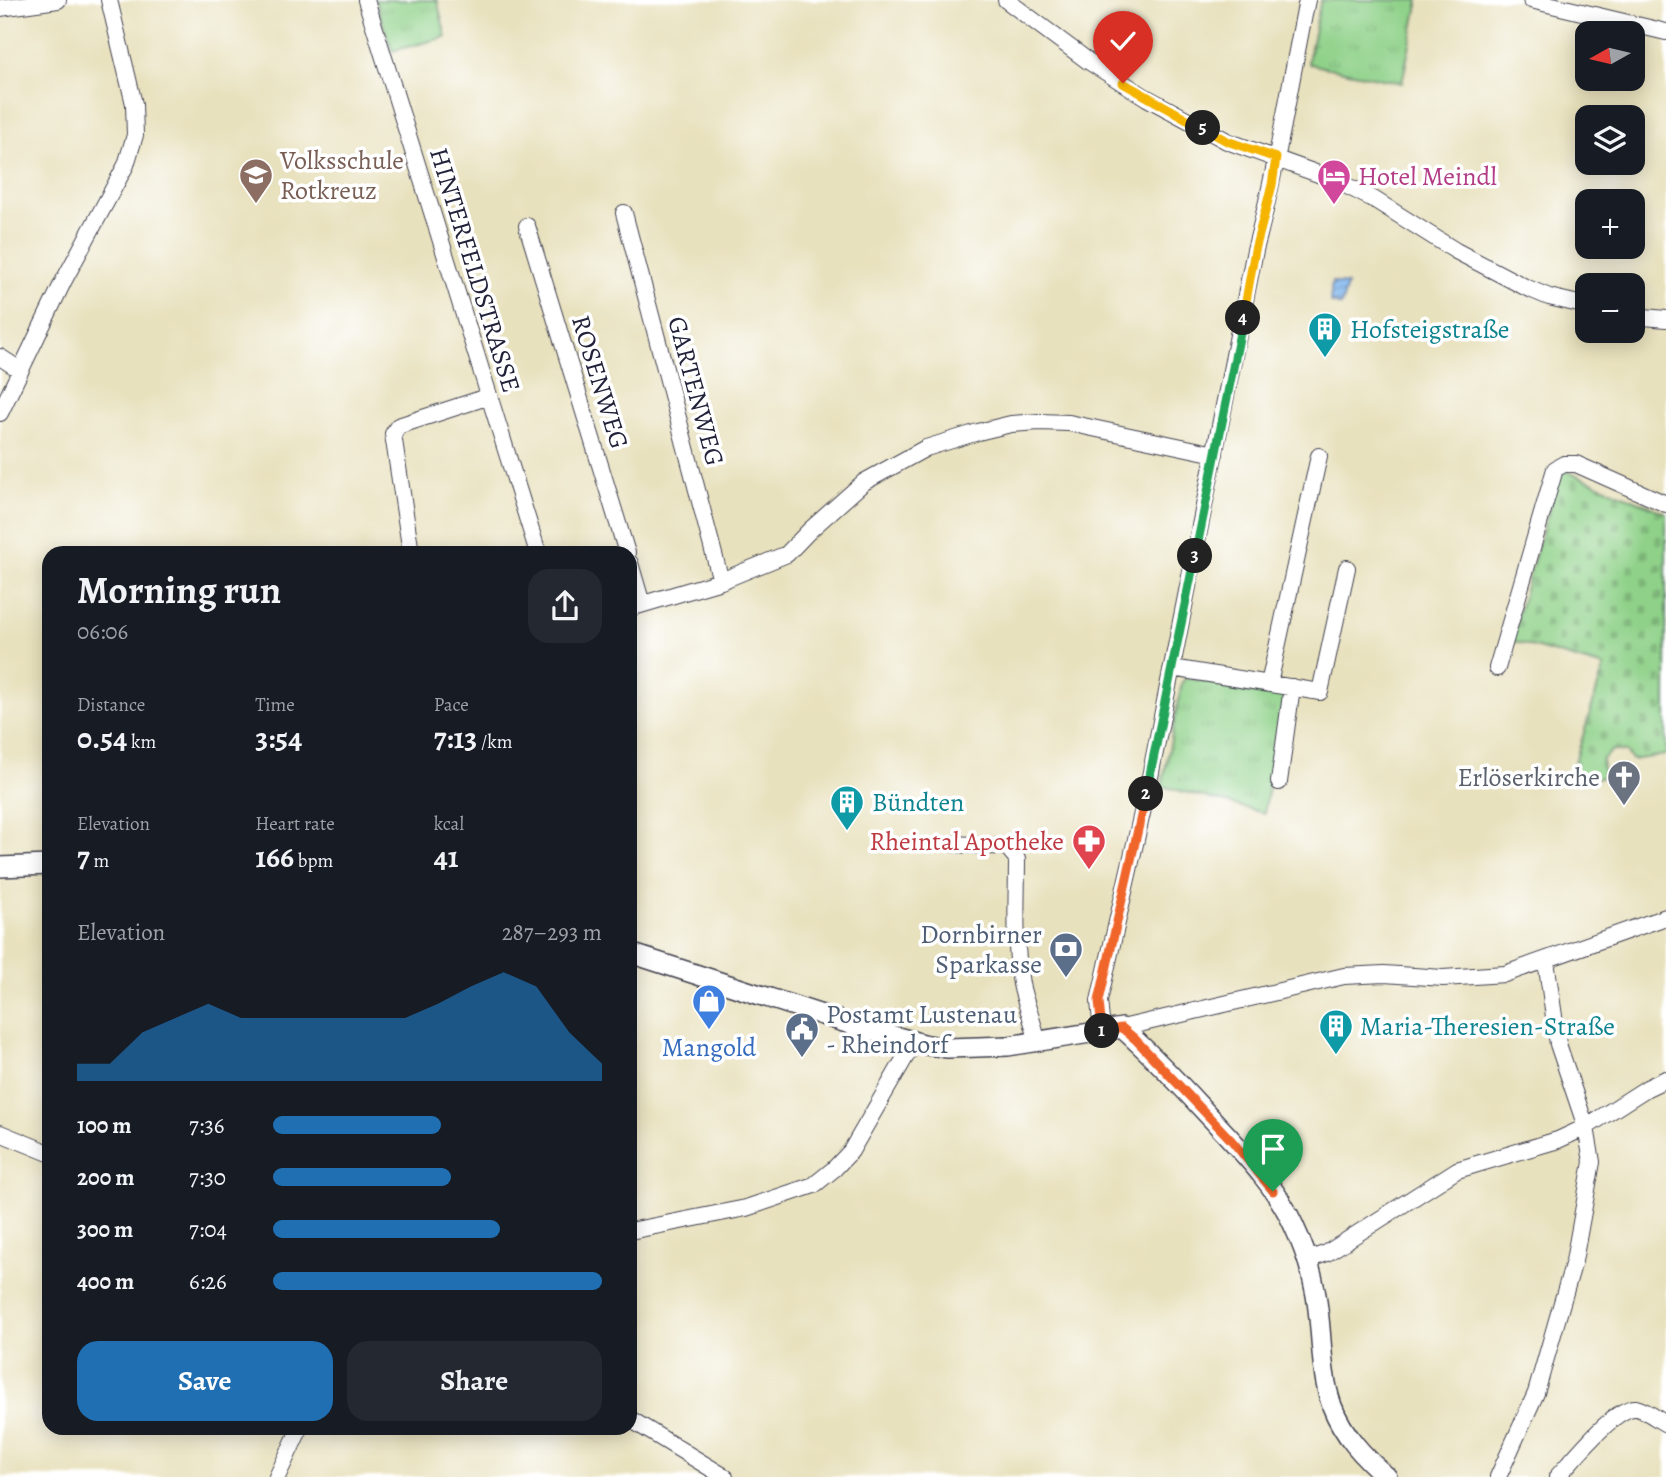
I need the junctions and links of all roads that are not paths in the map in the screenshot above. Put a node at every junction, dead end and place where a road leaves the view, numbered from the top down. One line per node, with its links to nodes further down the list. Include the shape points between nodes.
1 (58, 0): 7 (street)
2 (109, 0): 16 (street, via 134,104 135,135 122,172)
3 (366, 0): 17 (street, HINTERFELDSTRASSE)
4 (1006, 0): 9 (street, via 1147,98 1227,141)
5 (1307, 0): 9 (street)
6 (1531, 0): 8 (street)
7 (0, 8)
8 (1666, 32)
9 (1276, 158): 12 (street, via 1375,200 1525,287); 19 (street)
10 (624, 213): 26 (street, GARTENWEG)
11 (527, 226): 24 (street, ROSENWEG)
12 (1575, 303)
13 (1645, 317): 14 (street)
14 (1666, 319)
15 (0, 357): 16 (street)
16 (20, 370): 18 (street)
17 (487, 397): 22 (street, via 398,426 393,434); 23 (street, HINTERFELDSTRASSE)
18 (0, 413)
19 (1215, 454): 26 (street, via 1069,423 1011,424 978,432 893,465 864,482 787,554); 28 (street)
20 (1319, 456): 30 (street)
21 (1666, 504): 29 (street, via 1576,464 1555,469)
22 (410, 546)
23 (536, 546)
24 (625, 546)
25 (1347, 568): 31 (street, via 1320,692)
26 (721, 581): 27 (street)
27 (637, 606)
28 (1172, 668): 30 (street); 40 (street, via 1099,1001)
29 (1497, 668)
30 (1269, 684): 31 (street)
31 (1292, 687): 32 (street)
32 (1279, 782)
33 (954, 844): 42 (street, via 1007,848 1017,859 1017,949)
34 (42, 865): 35 (main road)
35 (0, 867)
36 (1666, 917): 38 (street)
37 (637, 955): 41 (main road)
38 (1546, 961): 39 (street, via 1505,974 1344,976); 44 (street, via 1558,1044)
39 (1122, 1028): 40 (main road); 48 (main road, via 1250,1161 1293,1222)
40 (1101, 1031): 42 (main road)
41 (914, 1042): 42 (main road, via 948,1048); 47 (street, via 851,1151 814,1185 746,1208)
42 (1037, 1042)
43 (1666, 1079): 44 (street)
44 (1586, 1127): 48 (street, via 1457,1170 1326,1254); 55 (street, via 1592,1162 1574,1261 1536,1393)
45 (0, 1133): 46 (street)
46 (42, 1150)
47 (637, 1230)
48 (1307, 1260): 54 (main road, via 1333,1408 1350,1440)
49 (637, 1423): 53 (street)
50 (1666, 1424): 56 (street, via 1638,1408 1626,1409)
51 (297, 1435): 52 (street)
52 (277, 1477)
53 (725, 1477)
54 (1387, 1477)
55 (1498, 1477)
56 (1557, 1477)

